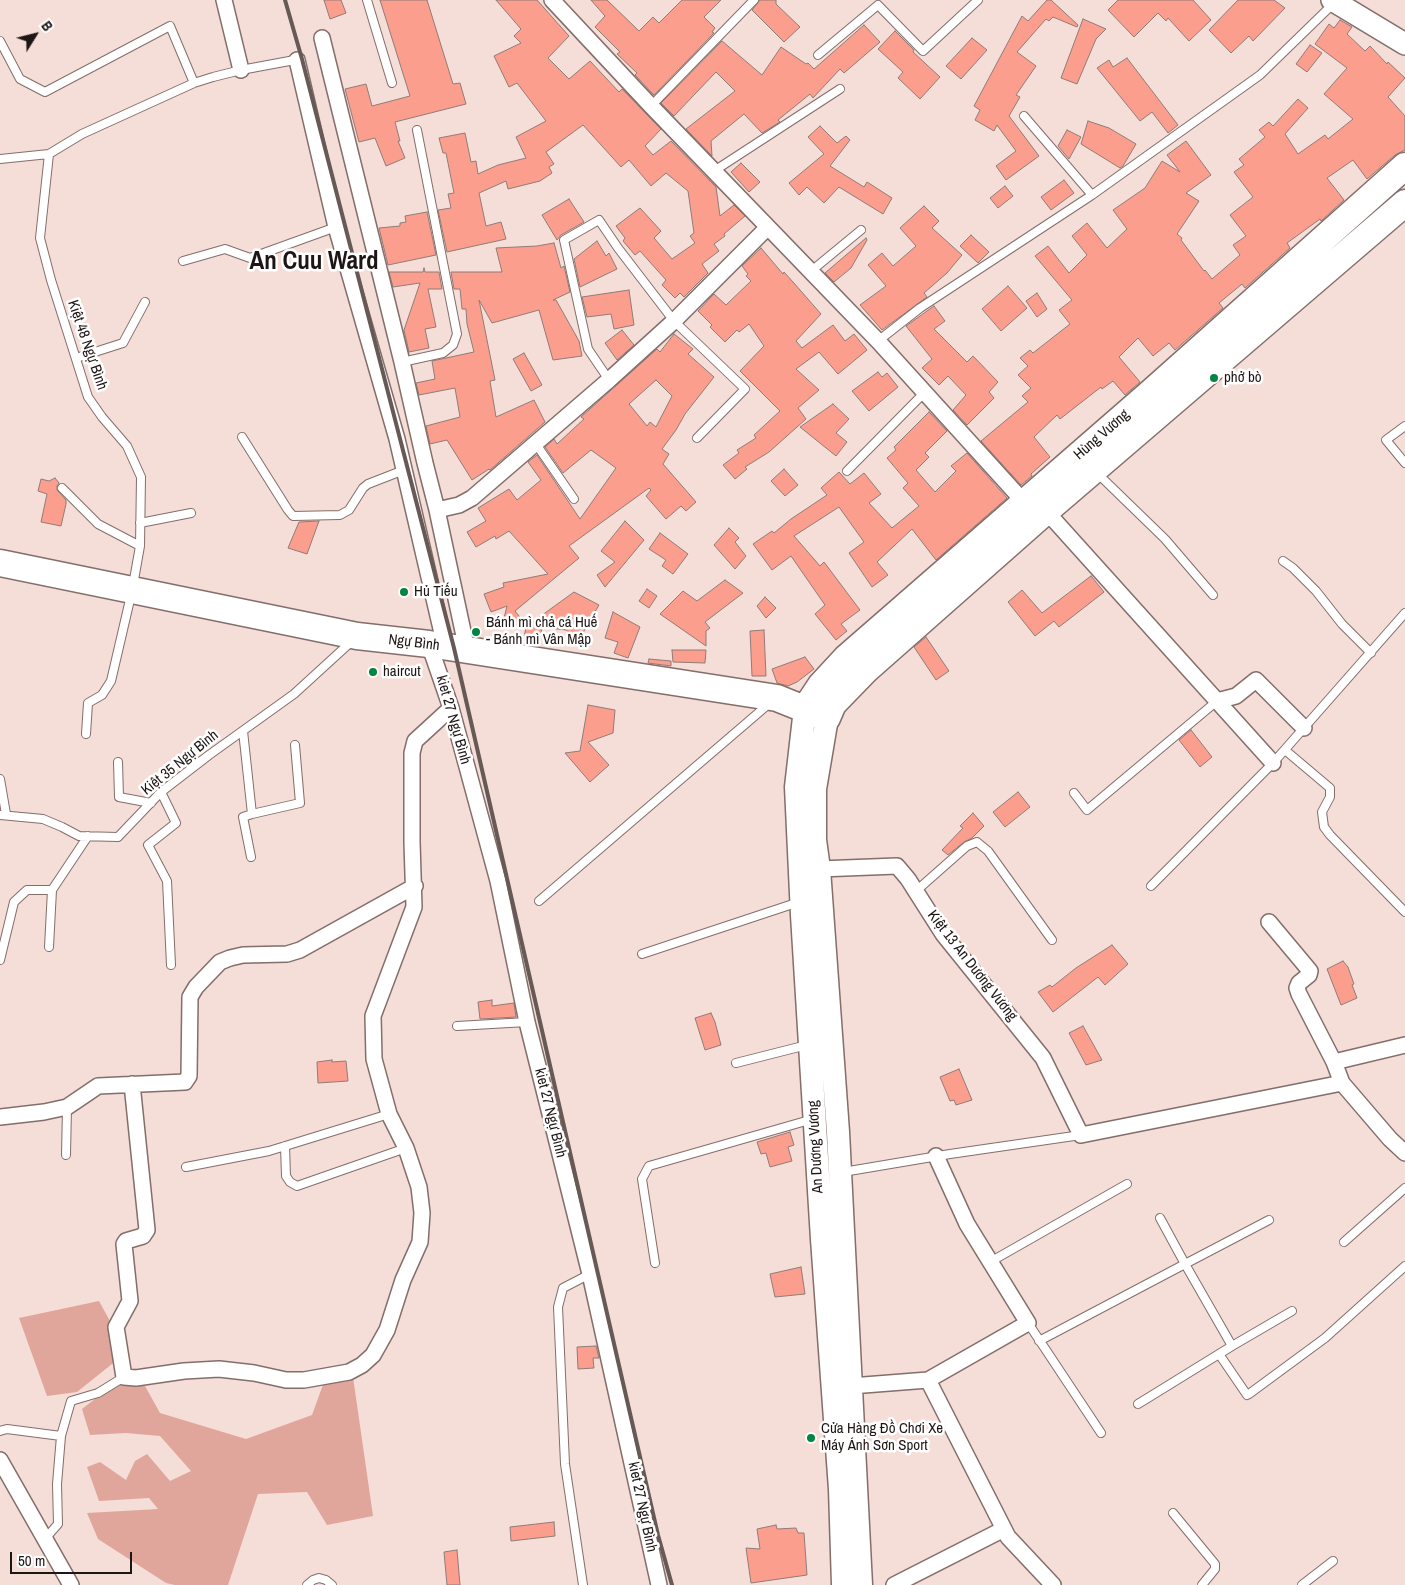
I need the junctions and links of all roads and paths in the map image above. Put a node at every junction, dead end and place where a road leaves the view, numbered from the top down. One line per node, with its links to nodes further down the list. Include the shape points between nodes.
1 (224, 0): 12 (street)
2 (367, 0): 14 (lane)
3 (552, 0): 16 (street)
4 (754, 0): 16 (lane)
5 (978, 0): 10 (lane, via 923,51 878,4)
6 (1334, 1): 9 (street); 23 (lane, via 1260,75)
7 (322, 38): 34 (street)
8 (0, 41): 13 (lane, via 20,79 45,92 170,26)
9 (1405, 44)
10 (818, 55)
11 (299, 59): 12 (lane); 25 (street)
12 (241, 70): 13 (lane)
13 (194, 83): 19 (lane, via 82,134)
14 (392, 83)
15 (840, 89): 22 (lane)
16 (651, 106): 22 (street)
17 (1024, 116): 23 (lane)
18 (417, 130): 34 (lane, via 458,334 453,345 443,353)
19 (49, 154): 20 (lane); 33 (lane, Kiệt 48 Ngự Bình, via 40,238)
20 (0, 159)
21 (1405, 166): 47 (highway, Hùng Vương, via 1148,395)
22 (714, 171): 26 (street)
23 (1092, 195): 32 (lane, via 949,288)
24 (1405, 203): 43 (highway, Hùng Vương)
25 (336, 226): 28 (lane, via 250,258 225,248); 42 (street)
26 (767, 228): 29 (street); 31 (street)
27 (861, 230): 29 (lane)
28 (183, 261)
29 (810, 272): 32 (street)
30 (145, 302): 33 (lane, via 123,343)
31 (674, 321): 35 (street); 35 (lane, via 599,220 564,240 588,349); 39 (lane, via 745,389)
32 (878, 341): 36 (street)
33 (76, 358): 50 (lane, Kiệt 48 Ngự Bình, via 88,397 127,446 141,476)
34 (402, 362): 48 (street)
35 (608, 380): 40 (street)
36 (924, 393): 44 (lane); 47 (street)
37 (1405, 426): 41 (lane, via 1386,440)
38 (242, 437): 42 (lane, via 293,516 340,515 349,510 368,484)
39 (697, 438)
40 (536, 444): 46 (lane); 48 (street, via 472,498)
41 (1405, 462)
42 (404, 470): 58 (street)
43 (1094, 470): 47 (highway, Hùng Vương); 55 (lane)
44 (848, 471)
45 (62, 488): 51 (lane, via 98,524)
46 (574, 499)
47 (1035, 506): 61 (street); 63 (highway, Hùng Vương, via 846,658 821,685)
48 (437, 510): 58 (street)
49 (191, 513): 50 (lane)
50 (140, 523): 51 (lane, Kiệt 48 Ngự Bình)
51 (140, 546): 54 (lane, Kiệt 48 Ngự Bình)
52 (1283, 561): 59 (lane)
53 (0, 563): 54 (highway, Ngự Bình)
54 (132, 591): 57 (highway, Ngự Bình); 66 (lane, Kiệt 48 Ngự Bình, via 111,681 102,695 88,703)
55 (1213, 595)
56 (1405, 613): 59 (lane)
57 (357, 636): 58 (highway, Ngự Bình); 65 (lane, Kiệt 35 Ngự Bình, via 294,694)
58 (447, 647): 60 (highway, Ngự Bình); 62 (street, kiet 27 Ngự Bình)
59 (1371, 653): 64 (lane)
60 (776, 698): 63 (highway, Ngự Bình); 84 (lane)
61 (1217, 701): 64 (street, via 1236,696 1256,680); 70 (street); 73 (lane, via 1087,810)
62 (451, 708): 80 (street, via 415,741 412,753); 93 (street, kiet 27 Ngự Bình, via 498,882)
63 (816, 713): 79 (main road, An Dương Vương); 85 (main road, An Dương Vương, via 796,787)
64 (1304, 728): 68 (lane)
65 (243, 731): 72 (lane, Kiệt 35 Ngự Bình); 75 (lane)
66 (86, 734)
67 (295, 745): 75 (lane, via 300,803)
68 (1285, 750): 70 (lane); 86 (lane, via 1330,788 1330,797 1322,812 1324,827)
69 (118, 762): 74 (lane, via 119,797)
70 (1273, 763): 81 (lane)
71 (0, 780): 76 (lane)
72 (162, 792): 74 (lane, Kiệt 35 Ngự Bình); 92 (lane, via 176,823 148,845 167,880)
73 (1074, 793)
74 (150, 803): 77 (lane, Kiệt 35 Ngự Bình, via 118,837)
75 (252, 814): 78 (lane, via 244,817)
76 (3, 815): 77 (lane, Kiệt 35 Ngự Bình, via 43,819 79,836)
77 (88, 836): 82 (lane)
78 (251, 857)
79 (819, 869): 83 (street, Kiệt 13 An Dương Vương, via 897,866); 112 (main road, An Dương Vương)
80 (415, 886): 100 (street, via 300,950 287,954 243,955 220,962 190,997 189,1076 185,1082); 102 (street, via 414,907 373,1016 374,1059)
81 (1151, 886)
82 (52, 890): 89 (lane); 91 (lane, via 27,890 14,902)
83 (916, 891): 88 (lane, via 967,846 977,842 988,851); 105 (street, Kiệt 13 An Dương Vương, via 943,934 1043,1058)
84 (539, 901)
85 (801, 902): 90 (lane); 95 (main road, An Dương Vương)
86 (1405, 912)
87 (1269, 922): 97 (street, via 1310,971 1299,983 1298,990)
88 (1052, 940)
89 (49, 947)
90 (642, 954)
91 (0, 960)
92 (172, 965)
93 (527, 1022): 94 (lane); 122 (street, kiet 27 Ngự Bình)
94 (457, 1026)
95 (810, 1045): 98 (lane); 104 (main road, An Dương Vương)
96 (1405, 1045): 97 (street)
97 (1334, 1062): 99 (street)
98 (736, 1063)
99 (1342, 1083): 105 (street); 108 (street)
100 (132, 1084): 101 (street, via 98,1086); 129 (street, via 147,1230 143,1236 124,1244 130,1302 116,1327)
101 (67, 1107): 103 (street); 109 (lane)
102 (389, 1114): 106 (lane); 107 (street)
103 (0, 1117)
104 (814, 1118): 119 (lane, via 649,1166 642,1178); 123 (main road, An Dương Vương)
105 (1081, 1135): 110 (lane)
106 (285, 1146): 107 (lane, via 286,1176 297,1186); 111 (lane)
107 (406, 1148): 129 (street, via 419,1187 422,1213 420,1242 403,1280 387,1330 373,1355 362,1365 349,1372 304,1380 219,1369)
108 (1405, 1153)
109 (66, 1155)
110 (936, 1156): 112 (lane); 118 (street, via 957,1205)
111 (186, 1167)
112 (840, 1172): 123 (main road, An Dương Vương)
113 (1127, 1184): 118 (lane)
114 (1405, 1188): 117 (lane)
115 (1160, 1218): 120 (lane)
116 (1269, 1220): 120 (lane)
117 (1344, 1242)
118 (990, 1262): 125 (street)
119 (655, 1263)
120 (1185, 1264): 126 (lane); 127 (lane)
121 (1405, 1266): 128 (lane, via 1325,1338 1247,1395)
122 (590, 1274): 144 (lane, via 563,1288 558,1307 566,1464); 145 (street, kiet 27 Ngự Bình)
123 (836, 1302): 131 (main road, An Dương Vương); 146 (main road, An Dương Vương)
124 (1292, 1311): 127 (lane)
125 (1028, 1323): 126 (lane); 130 (street)
126 (1039, 1341): 134 (lane)
127 (1232, 1346): 128 (lane)
128 (1219, 1354): 132 (lane)
129 (124, 1377): 135 (lane, via 98,1393 71,1401)
130 (928, 1380): 131 (street); 138 (street)
131 (851, 1386): 147 (main road, An Dương Vương)
132 (1138, 1404)
133 (0, 1431): 135 (lane, via 7,1429)
134 (1101, 1433)
135 (61, 1436): 139 (lane, via 58,1524)
136 (0, 1460): 139 (street)
137 (1173, 1513): 150 (lane, via 1215,1564 1215,1569)
138 (1004, 1529): 148 (street); 149 (street)
139 (45, 1539): 141 (street)
140 (1333, 1561): 151 (lane)
141 (72, 1585)
142 (307, 1585): 143 (lane, via 319,1578)
143 (332, 1585)
144 (583, 1585)
145 (659, 1585)
146 (843, 1585)
147 (861, 1585)
148 (894, 1585)
149 (1053, 1585)
150 (1202, 1585)
151 (1302, 1585)

